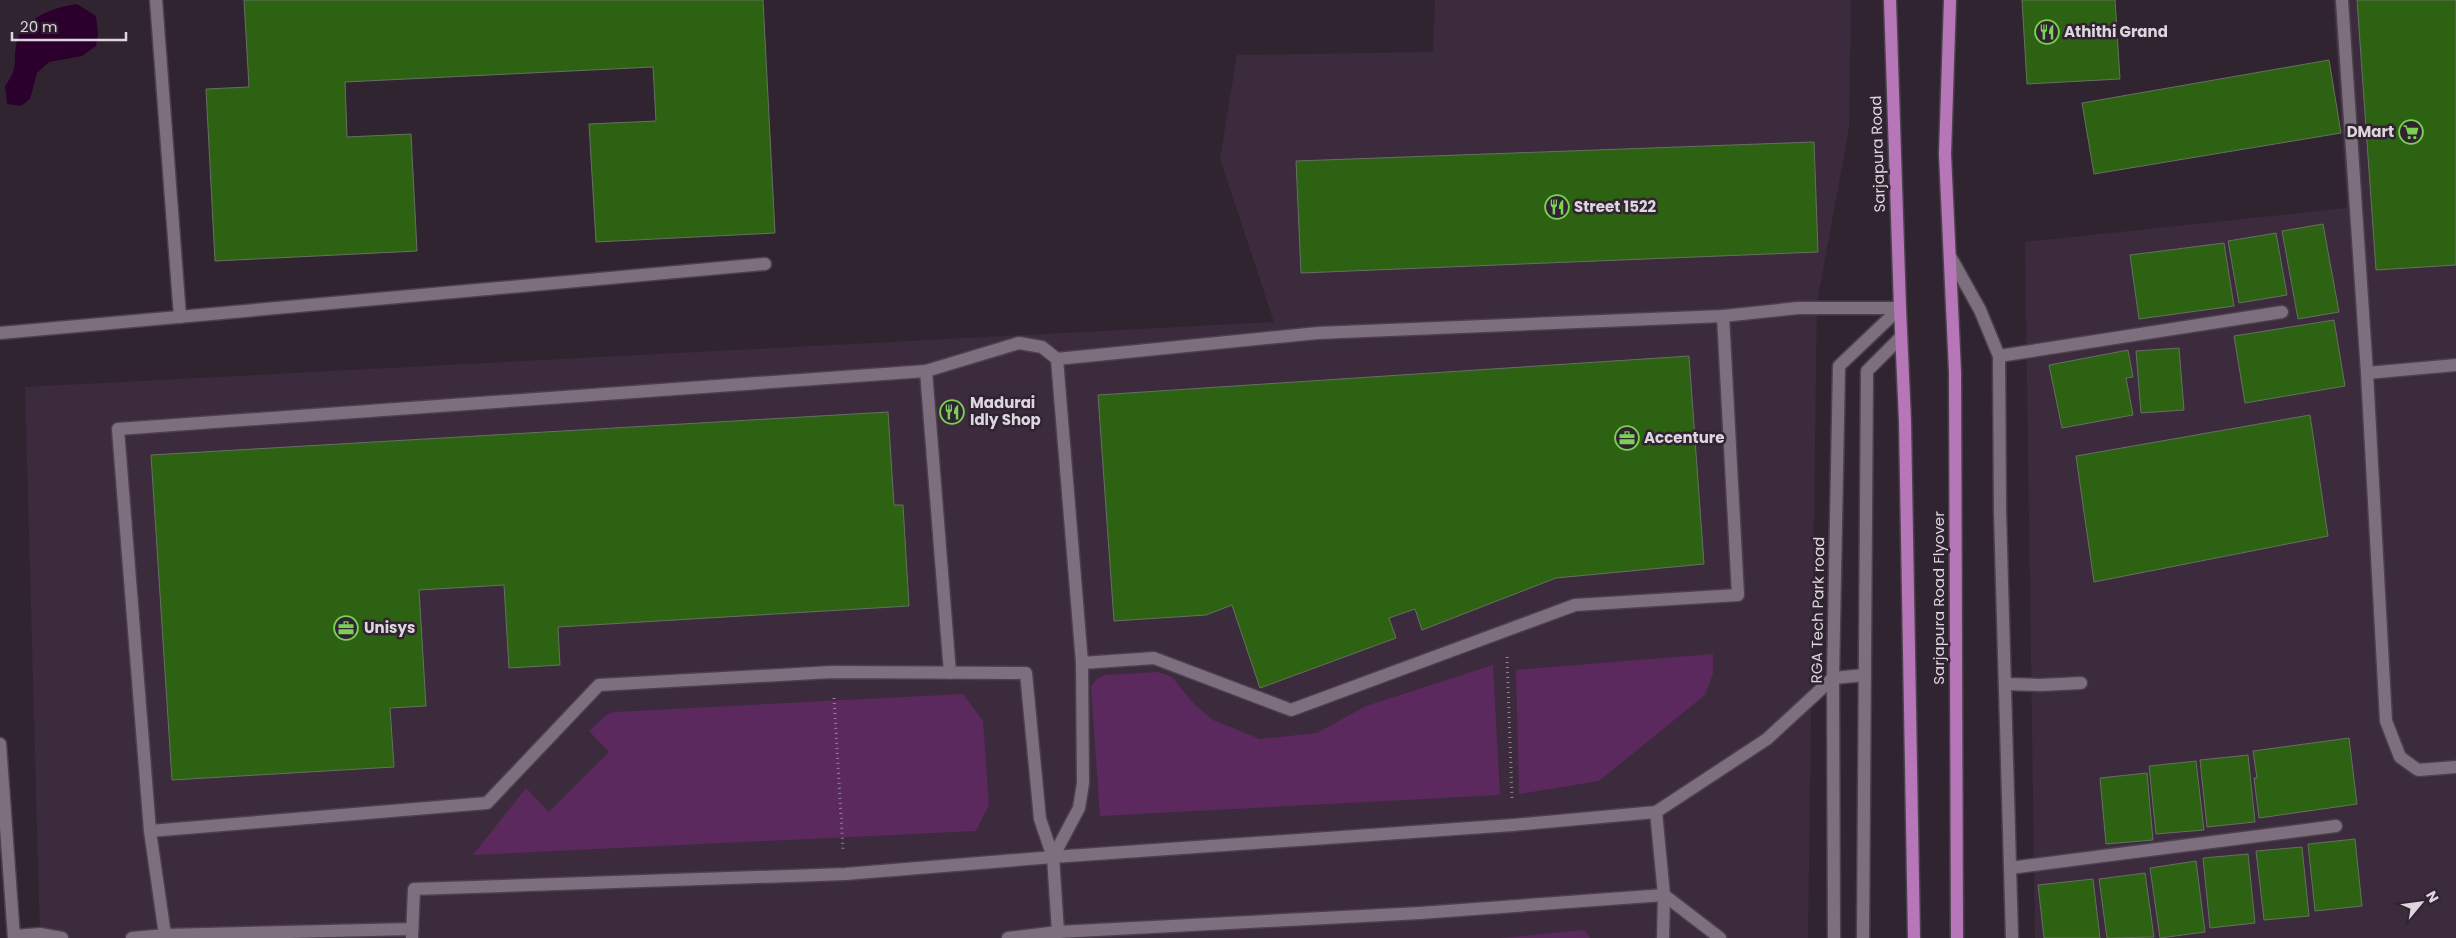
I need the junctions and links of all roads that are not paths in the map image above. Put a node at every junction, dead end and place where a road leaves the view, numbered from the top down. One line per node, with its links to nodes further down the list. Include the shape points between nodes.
1 (156, 0): 10 (street)
2 (1890, 0): 7 (main road, Sarjapura Road)
3 (1950, 0): 5 (main road, via 1945,154)
4 (2342, 0): 17 (street)
5 (1951, 258): 13 (street, via 1980,310); 44 (main road, Sarjapura Road Flyover, via 1955,372)
6 (765, 264): 10 (street)
7 (1900, 308): 9 (street, via 1798,308); 12 (main road, Sarjapura Road Flyover); 21 (street, RGA Tech Park road, via 1839,366)
8 (2282, 312): 13 (street)
9 (1723, 316): 14 (street, via 1318,333); 18 (street, via 1738,595 1575,605 1291,710 1154,658)
10 (180, 317): 11 (street)
11 (0, 333)
12 (1901, 337): 20 (street, via 1868,371); 43 (main road, Sarjapura Road Flyover, via 1906,431)
13 (1999, 356): 23 (street)
14 (1056, 359): 16 (street, via 1042,347 1019,343); 18 (street)
15 (2456, 365): 17 (street)
16 (926, 371): 19 (street); 28 (street, via 118,429)
17 (2367, 373): 25 (street, via 2386,721 2400,757 2418,770)
18 (1082, 662): 29 (street, via 1083,783 1079,808)
19 (950, 673): 28 (street, via 832,672 599,685 487,804); 29 (street, via 1026,673 1040,819)
20 (1865, 675): 21 (street); 42 (street)
21 (1833, 678): 26 (street, via 1767,739); 41 (street, RGA Tech Park road)
22 (2081, 683): 23 (street)
23 (2005, 684): 30 (street)
24 (0, 744): 35 (street)
25 (2456, 767)
26 (1656, 812): 29 (street); 31 (street)
27 (2336, 826): 30 (street)
28 (150, 831): 34 (street)
29 (1053, 857): 32 (street); 33 (street, via 845,874 414,889)
30 (2010, 868): 45 (street)
31 (1664, 895): 32 (street, via 1420,913); 39 (street); 40 (street)
32 (1058, 932): 38 (street)
33 (412, 934): 34 (street)
34 (166, 935): 37 (street)
35 (14, 937): 36 (street, via 40,934)
36 (62, 938)
37 (132, 938)
38 (1008, 938)
39 (1663, 938)
40 (1720, 938)
41 (1834, 938)
42 (1864, 938)
43 (1914, 938)
44 (1957, 938)
45 (2012, 938)

